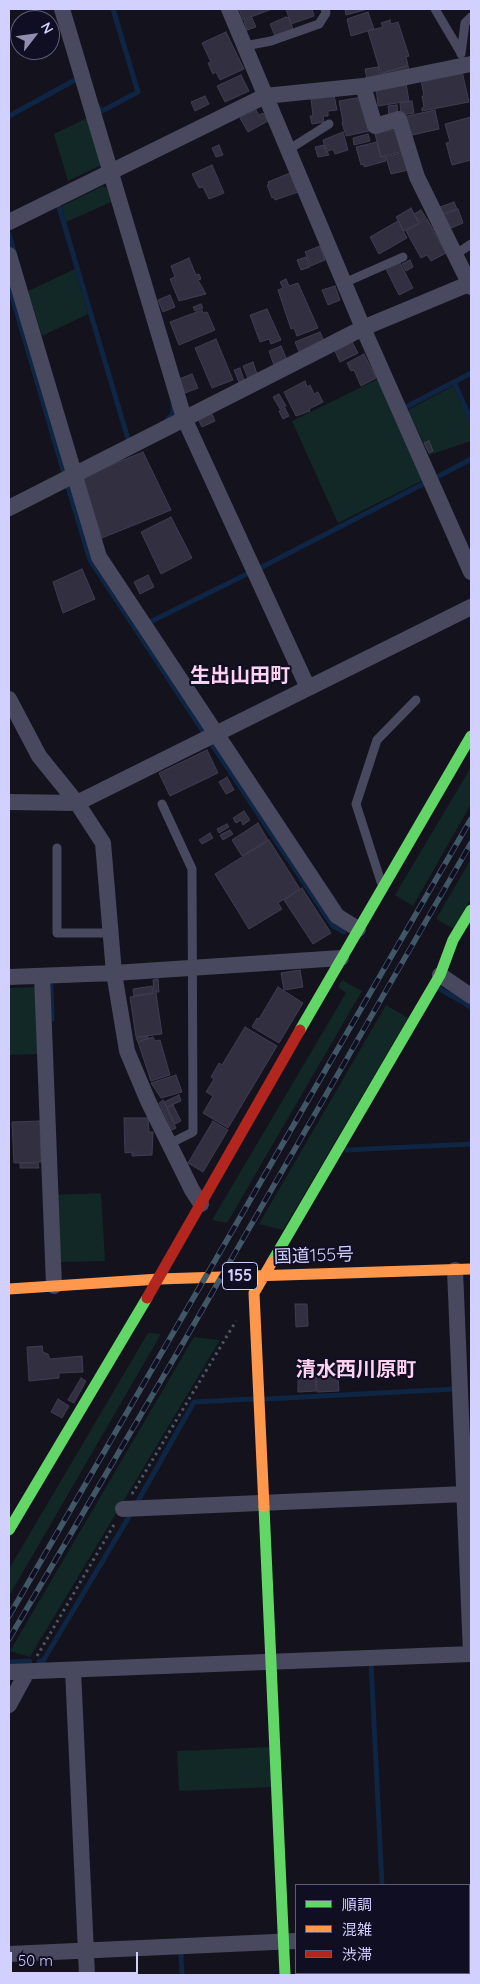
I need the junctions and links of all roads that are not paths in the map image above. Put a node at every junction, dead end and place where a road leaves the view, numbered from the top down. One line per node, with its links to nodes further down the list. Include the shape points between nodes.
1 (62, 9): 12 (street)
2 (229, 9): 6 (street)
3 (325, 9): 6 (lane, via 319,24 271,41)
4 (434, 9): 7 (lane)
5 (471, 17): 7 (lane, via 465,23)
6 (245, 46): 9 (street)
7 (466, 61): 8 (street)
8 (363, 86): 9 (street); 16 (street, via 375,126 399,119 417,177)
9 (265, 96): 11 (street); 12 (street)
10 (329, 124): 11 (lane)
11 (288, 150): 18 (street)
12 (110, 172): 13 (street); 21 (street)
13 (9, 222)
14 (471, 244): 16 (lane)
15 (9, 255): 22 (street)
16 (455, 255): 19 (street)
17 (403, 257): 18 (lane)
18 (344, 284): 20 (street)
19 (471, 285): 20 (street)
20 (363, 328): 21 (street); 24 (street)
21 (184, 418): 22 (street); 26 (street)
22 (75, 474): 23 (street); 29 (street, via 99,557)
23 (9, 508)
24 (471, 572)
25 (471, 607): 26 (street)
26 (308, 688): 29 (street)
27 (9, 699): 32 (street, via 39,756)
28 (416, 700): 35 (lane, via 377,740 356,804)
29 (216, 734): 32 (street); 37 (street, via 337,916)
30 (471, 736): 35 (main road)
31 (9, 802): 32 (street)
32 (77, 803): 38 (street, via 103,843)
33 (162, 804): 40 (lane, via 192,869)
34 (57, 848): 38 (lane, via 57,933)
35 (383, 887): 37 (main road)
36 (471, 910): 42 (main road, via 453,940)
37 (358, 929): 39 (main road)
38 (111, 933): 41 (street)
39 (341, 958): 40 (street); 47 (main road)
40 (192, 968): 41 (street); 46 (lane, via 193,1132)
41 (114, 973): 43 (street); 46 (street, via 127,1051)
42 (440, 975): 45 (street); 49 (main road)
43 (42, 976): 44 (street); 51 (street)
44 (9, 977)
45 (471, 996)
46 (169, 1144): 47 (street)
47 (201, 1204): 50 (main road)
48 (463, 1269): 49 (main road, 国道155号 / 155); 53 (street)
49 (266, 1275): 50 (main road, 国道155号 / 155); 55 (main road, via 254,1293)
50 (159, 1279): 51 (main road, 国道155号 / 155); 57 (main road)
51 (54, 1286): 52 (main road, 国道155号 / 155)
52 (9, 1289)
53 (466, 1382): 54 (street)
54 (465, 1494): 55 (street); 58 (street)
55 (264, 1503): 56 (street); 59 (main road)
56 (122, 1509)
57 (9, 1530)
58 (471, 1654): 59 (street)
59 (271, 1662): 60 (street); 64 (main road)
60 (73, 1670): 62 (street); 65 (street)
61 (9, 1672): 62 (street)
62 (27, 1672): 63 (street)
63 (9, 1705)
64 (290, 1941): 65 (street); 68 (main road)
65 (86, 1950): 66 (street); 67 (street)
66 (9, 1954)
67 (87, 1975)
68 (285, 1975)

